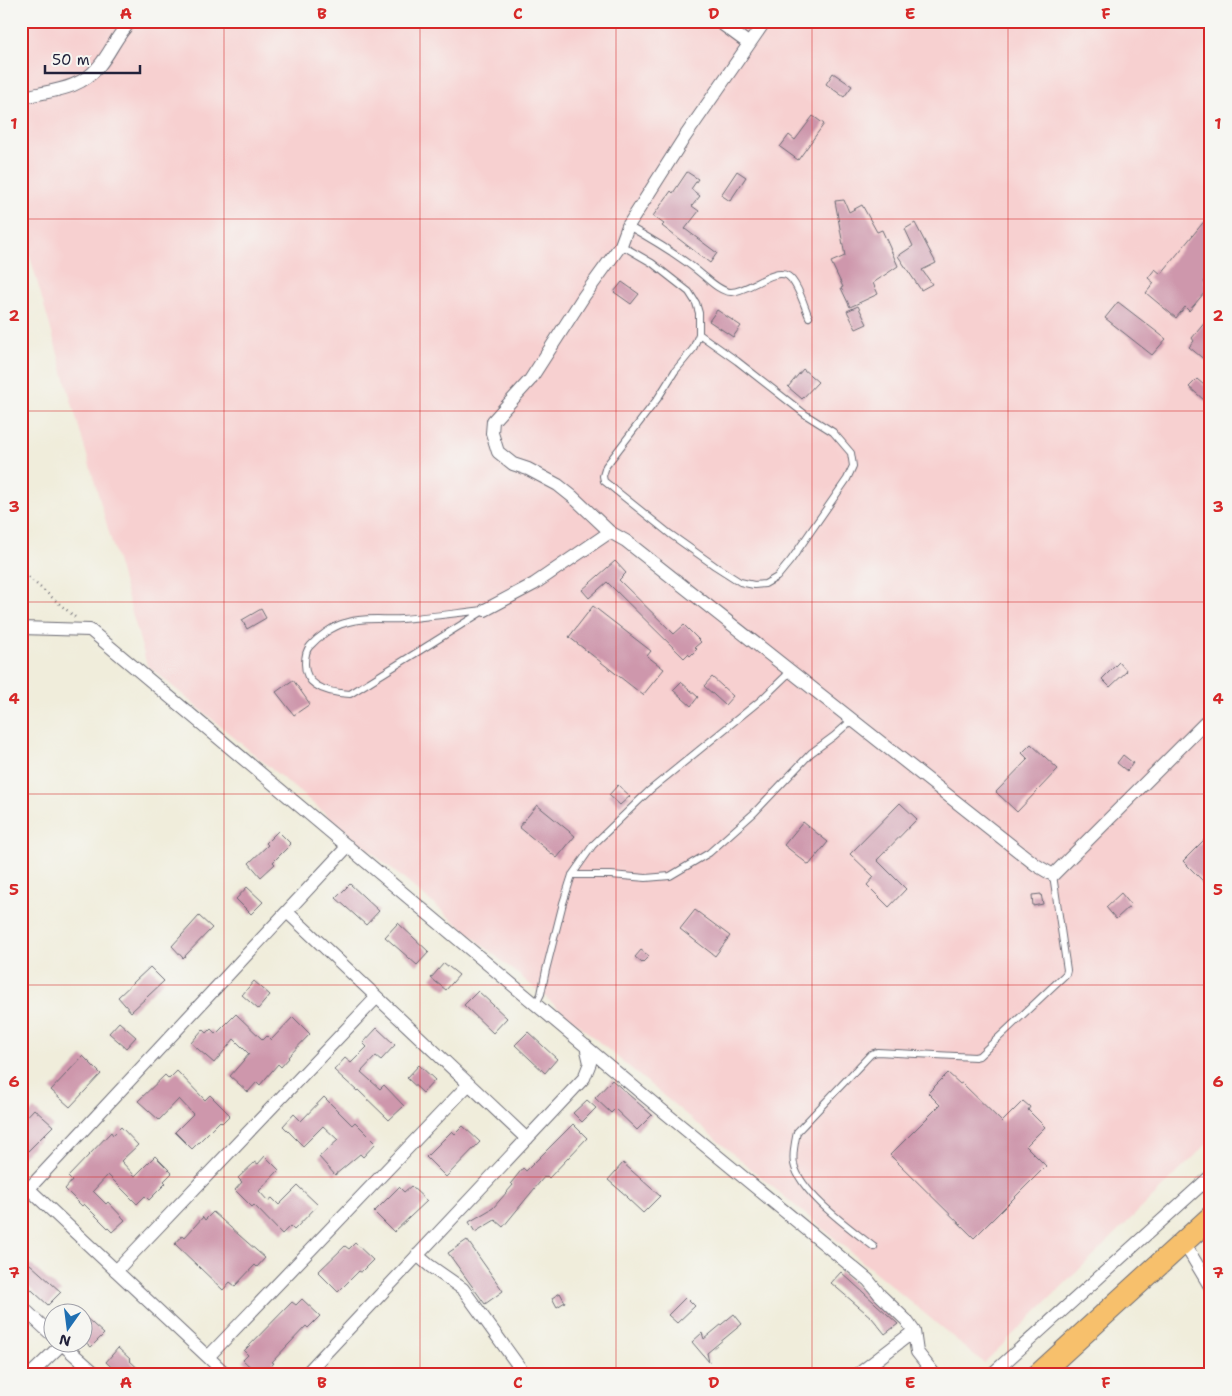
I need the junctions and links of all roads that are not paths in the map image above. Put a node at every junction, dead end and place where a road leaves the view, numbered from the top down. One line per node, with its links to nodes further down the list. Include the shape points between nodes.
1 (131, 21): 5 (street, via 100,66 75,86)
2 (718, 21): 4 (street)
3 (765, 21): 4 (street)
4 (748, 43): 6 (street)
5 (21, 98)
6 (628, 226): 7 (street); 8 (lane, via 730,293 779,273 787,275 794,281)
7 (621, 244): 9 (lane, via 689,292 699,313); 10 (street, via 530,380 493,421 492,433 498,452 513,464 528,468 558,485)
8 (809, 317)
9 (699, 334): 9 (lane, via 833,432 851,453 853,466 847,479 791,560 777,577 765,584 740,582 670,534 604,482 602,476 606,466 693,349)
10 (610, 532): 11 (street, via 534,584); 13 (street, via 626,541)
11 (485, 610): 11 (lane, via 344,623 319,637 308,648 305,672 320,687 333,693 350,694)
12 (21, 628): 16 (street, via 90,630)
13 (791, 671): 15 (street); 18 (lane, via 762,699 650,790 593,845)
14 (1211, 717): 17 (street)
15 (852, 720): 17 (street); 18 (lane, via 811,753 754,813 708,854 670,876)
16 (348, 846): 19 (street); 21 (street)
17 (1053, 875): 29 (lane, via 1066,974 979,1056 871,1054 797,1132 793,1162 799,1178 836,1217)
18 (572, 876): 21 (lane)
19 (287, 912): 20 (street); 26 (street)
20 (377, 996): 23 (street); 31 (street)
21 (536, 1004): 22 (street)
22 (586, 1046): 24 (street, via 590,1063 584,1078); 35 (street, via 868,1280)
23 (469, 1084): 24 (street); 38 (street)
24 (527, 1139): 30 (street)
25 (1211, 1176): 46 (street)
26 (25, 1193): 31 (street)
27 (1211, 1217): 28 (highway)
28 (1184, 1243): 32 (street); 47 (highway)
29 (874, 1247)
30 (417, 1255): 42 (street); 43 (street, via 463,1289)
31 (116, 1271): 38 (street)
32 (1211, 1288)
33 (21, 1306): 34 (street)
34 (42, 1326)
35 (914, 1331): 44 (street); 45 (street, via 917,1352)
36 (52, 1354): 39 (street)
37 (73, 1354): 40 (street)
38 (208, 1357): 41 (street)
39 (30, 1375)
40 (97, 1375)
41 (227, 1375)
42 (305, 1375)
43 (525, 1375)
44 (857, 1375)
45 (935, 1375)
46 (990, 1375)
47 (1038, 1375)

